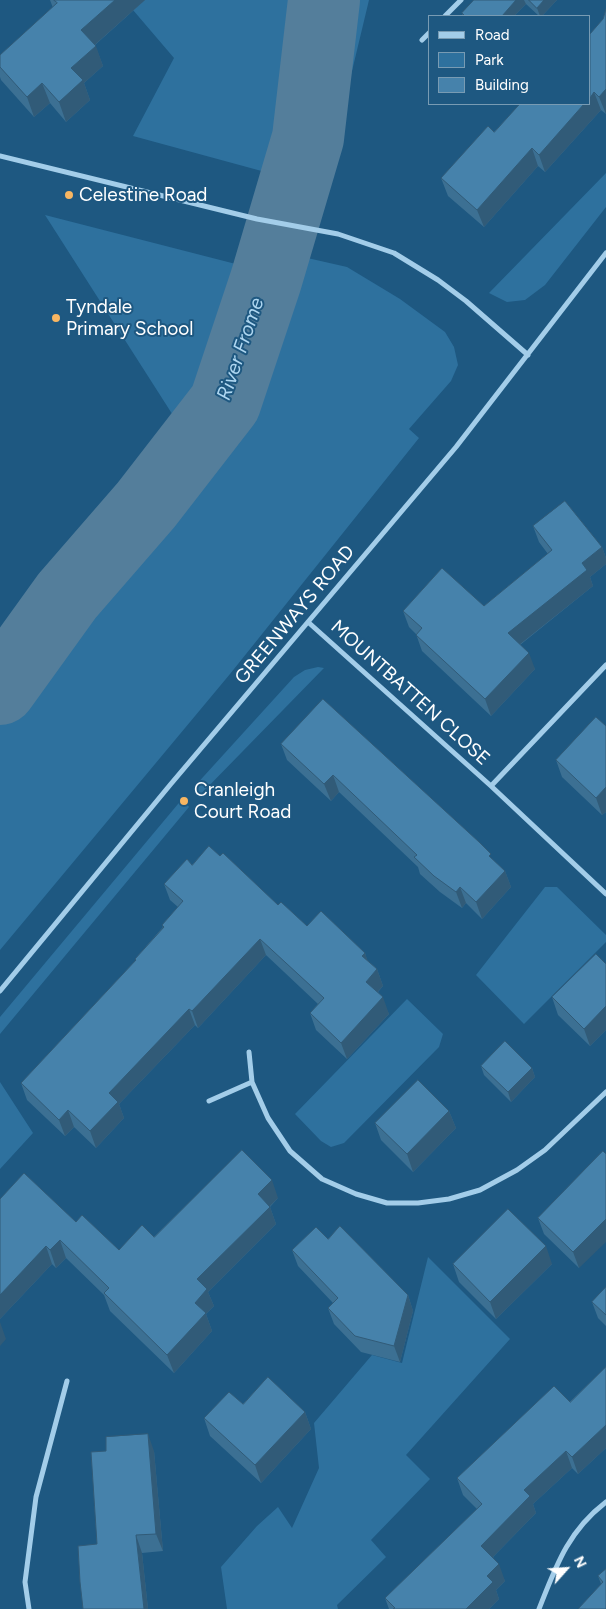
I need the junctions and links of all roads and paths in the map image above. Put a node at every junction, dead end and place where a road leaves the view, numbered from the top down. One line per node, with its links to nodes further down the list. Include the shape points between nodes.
1 (461, 0): 2 (street)
2 (446, 15)
3 (428, 34): 4 (street)
4 (422, 40)
5 (0, 156): 7 (street, via 257,219 338,234 394,253 466,301)
6 (606, 253): 7 (street, GREENWAYS ROAD)
7 (528, 355): 8 (street, GREENWAYS ROAD, via 456,447)
8 (308, 622): 10 (street, MOUNTBATTEN CLOSE); 12 (street, GREENWAYS ROAD)
9 (606, 665): 10 (street, MOUNTBATTEN CLOSE)
10 (491, 786): 11 (street, MOUNTBATTEN CLOSE)
11 (606, 894)
12 (0, 991)
13 (250, 1052): 14 (street)
14 (252, 1082): 15 (street, via 268,1118 290,1151 322,1179 387,1203 449,1199 480,1190 517,1170 544,1150); 16 (street)
15 (606, 1092)
16 (209, 1101)
17 (67, 1381): 19 (street, via 36,1496 25,1582)
18 (606, 1502): 20 (street, via 591,1513 571,1537 557,1563)
19 (29, 1609)
20 (540, 1609)

